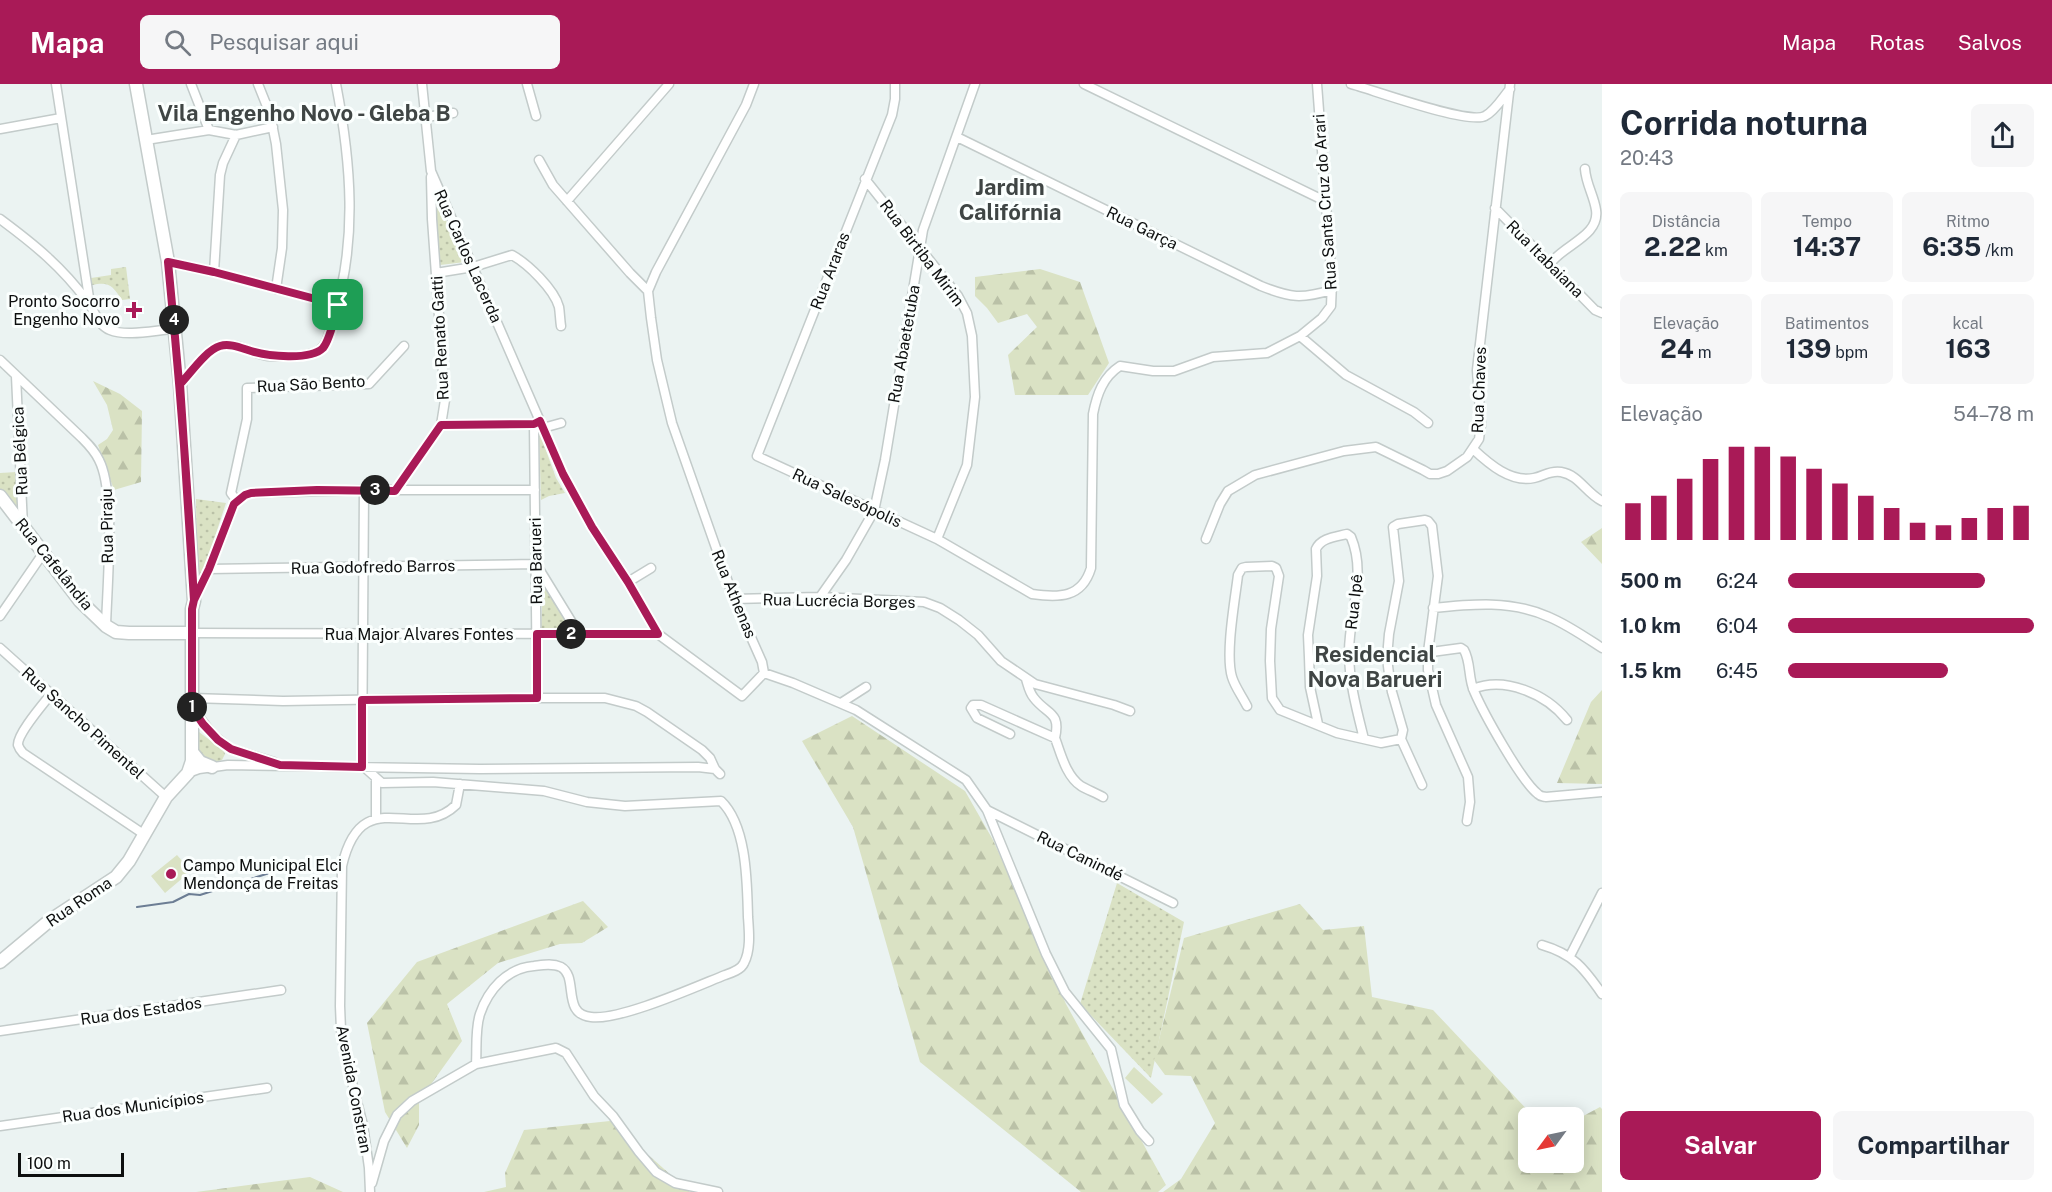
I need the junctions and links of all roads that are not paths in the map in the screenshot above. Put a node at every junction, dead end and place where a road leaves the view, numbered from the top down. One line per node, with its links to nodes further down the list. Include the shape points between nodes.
1 (56, 84): 19 (street)
2 (136, 84): 25 (street)
3 (191, 84): 22 (street)
4 (258, 84): 20 (street)
5 (336, 84): 44 (street, via 350,172 350,237)
6 (422, 84): 18 (street, Rua Carlos Lacerda)
7 (527, 84): 17 (street)
8 (669, 84): 30 (street)
9 (754, 84): 42 (street)
10 (895, 84): 29 (street, Rua Araras, via 892,115)
11 (975, 84): 24 (street, Rua Abaetetuba)
12 (1084, 84): 31 (street)
13 (1317, 84): 31 (street, Rua Santa Cruz do Arari)
14 (1351, 84): 15 (street, via 1478,118 1492,110)
15 (1510, 87): 32 (street, Rua Chaves)
16 (453, 113): 18 (street)
17 (536, 116)
18 (426, 117): 28 (street, Rua Carlos Lacerda)
19 (61, 118): 21 (street); 43 (street)
20 (273, 127): 23 (street); 40 (street, via 283,210)
21 (0, 129)
22 (209, 130): 23 (street); 25 (street)
23 (236, 135): 38 (street, via 220,175)
24 (957, 137): 34 (street, Rua Abaetetuba, via 923,230); 41 (street, Rua Garça, via 1261,286 1304,297)
25 (146, 140): 35 (street)
26 (539, 160): 30 (street)
27 (1585, 169): 36 (street, via 1596,222)
28 (431, 171): 37 (street, Rua Carlos Lacerda); 39 (street, Rua Renato Gatti)
29 (865, 179): 34 (street, Rua Birtiba Mirim); 58 (street, Rua Araras)
30 (567, 201): 42 (street)
31 (1325, 201): 41 (street, Rua Santa Cruz do Arari)
32 (1495, 208): 36 (street, Rua Itabaiana); 57 (street, Rua Chaves, via 1477,370 1481,425)
33 (0, 219): 43 (street, via 57,264)
34 (921, 250): 65 (street, Rua Abaetetuba); 68 (street, Rua Birtiba Mirim, via 958,296 972,336 975,397 967,465)
35 (168, 262): 38 (street); 47 (street)
36 (1550, 264): 45 (street, Rua Itabaiana)
37 (473, 267): 39 (street); 46 (street, via 512,255 531,268 552,294); 55 (street, Rua Carlos Lacerda)
38 (214, 272): 40 (street)
39 (436, 273): 56 (street, Rua Renato Gatti, via 445,400)
40 (276, 289): 44 (street)
41 (1332, 290): 48 (street, Rua Santa Cruz do Arari, via 1327,312)
42 (648, 291): 76 (street, Rua Athenas, via 657,360 672,423)
43 (90, 305): 47 (street, via 107,330 124,333)
44 (338, 305): 52 (street, via 321,350 268,356 218,346)
45 (1600, 310)
46 (561, 326)
47 (174, 329): 52 (street)
48 (1300, 336): 54 (street, via 1346,375); 68 (street, Rua Santa Cruz do Arari, via 1267,353 1213,357 1174,372 1120,366 1107,377 1093,414 1091,568 1080,588 1062,596 1032,594)
49 (404, 346): 63 (street, Rua São Bento, via 369,384 247,388 247,419 231,493)
50 (0, 360): 51 (street, Rua Piraju)
51 (16, 376): 66 (street, Rua Bélgica); 80 (street, Rua Piraju, via 93,449 100,461 109,511)
52 (180, 384): 77 (street)
53 (561, 423): 55 (street)
54 (1428, 423)
55 (539, 424): 56 (street); 60 (street, Rua Barueri); 74 (street, Rua Carlos Lacerda, via 592,527)
56 (441, 425): 61 (street, Rua Renato Gatti)
57 (1473, 449): 64 (street, via 1490,465 1515,477 1537,478 1550,471 1571,475); 67 (street, Rua Chaves, via 1458,464 1438,474 1430,474 1376,447 1344,451 1255,475 1228,491)
58 (757, 456): 65 (street, Rua Salesópolis)
59 (364, 490): 61 (street); 63 (street, via 251,493); 71 (street)
60 (535, 490): 61 (street); 70 (street, Rua Barueri)
61 (395, 491)
62 (0, 496): 66 (street, Rua Cafelândia)
63 (237, 501): 73 (street)
64 (1602, 501)
65 (874, 511): 68 (street, Rua Salesópolis); 75 (street, Rua Abaetetuba)
66 (23, 526): 69 (street, Rua Cafelândia)
67 (1206, 539)
68 (937, 540)
69 (44, 552): 79 (street); 80 (street, Rua Cafelândia, via 80,601)
70 (536, 564): 71 (street, Rua Godofredo Barros); 83 (street, Rua Barueri); 84 (street)
71 (363, 567): 73 (street, Rua Godofredo Barros); 82 (street)
72 (651, 568): 74 (street)
73 (209, 569): 77 (street)
74 (628, 582): 85 (street, Rua Carlos Lacerda)
75 (820, 597): 76 (street, Rua Lucrécia Borges); 91 (street, Rua Lucrécia Borges, via 924,602 940,608 978,635 1001,661)
76 (734, 599): 90 (street, Rua Athenas)
77 (194, 600): 81 (street)
78 (1433, 608): 87 (street, via 1500,604 1526,609 1548,616); 88 (street); 89 (street, via 1438,576 1432,526 1425,520 1395,525 1399,581)
79 (0, 616)
80 (106, 626): 81 (street, Rua Cafelândia, via 116,632)
81 (187, 633): 82 (street, Rua Major Alvares Fontes); 97 (street)
82 (363, 633): 83 (street, Rua Major Alvares Fontes); 96 (street)
83 (537, 634): 84 (street, Rua Major Alvares Fontes); 95 (street, Rua Barueri)
84 (579, 634): 85 (street, Rua Major Alvares Fontes)
85 (658, 634): 90 (street, via 742,696)
86 (0, 648): 94 (street, Rua Sancho Pimentel)
87 (1602, 648)
88 (1428, 652): 89 (street); 93 (street, via 1464,650); 124 (street, via 1436,705 1468,777)
89 (1387, 658): 106 (street, via 1403,730)
90 (764, 673): 98 (street)
91 (1026, 679): 100 (street, Rua Lucrécia Borges); 104 (street, Rua Lucrécia Borges, via 1033,696 1056,719)
92 (866, 687): 98 (street)
93 (1473, 689): 101 (street, via 1497,684 1518,688 1542,699); 118 (street, via 1520,771 1540,796)
94 (51, 694): 119 (street, Rua Sancho Pimentel); 125 (street, via 21,736 20,749)
95 (537, 698): 96 (street); 112 (street, via 605,698 636,706 702,750 718,772 698,767)
96 (362, 700): 97 (street); 112 (street)
97 (192, 703): 107 (street, via 213,735); 108 (street)
98 (841, 703): 122 (street, via 966,780)
99 (1247, 706): 102 (street, via 1232,677 1230,663 1238,575 1242,568 1272,566 1279,576 1271,629 1272,698 1280,710)
100 (1130, 711)
101 (1568, 720)
102 (1318, 724): 105 (street); 105 (street, Rua Ipê, via 1310,687 1308,635 1317,576 1316,549 1324,540 1347,534 1357,559 1349,651)
103 (1010, 734): 104 (street, via 977,718 972,706 981,705)
104 (1055, 738): 120 (street, Rua Lucrécia Borges, via 1074,779)
105 (1364, 739): 106 (street, via 1381,743)
106 (1401, 739): 117 (street)
107 (231, 749): 109 (street); 110 (street)
108 (192, 752): 111 (street, via 200,762); 113 (street)
109 (228, 765): 110 (street); 111 (street)
110 (280, 765): 112 (street)
111 (212, 767): 113 (street)
112 (363, 767): 114 (street)
113 (188, 773): 119 (street, Rua Roma)
114 (376, 779): 115 (street, via 382,783); 123 (street)
115 (460, 784): 116 (street); 121 (street)
116 (474, 785): 121 (street); 134 (street, via 544,791 614,805 721,801 734,818 741,844 747,874 749,931 749,949 744,964 737,970 609,1016 592,1018 576,1009 568,974 562,968 551,964 525,966 505,976 489,992 479,1016)
117 (1422, 785)
118 (1602, 792)
119 (166, 797): 125 (street, Rua Roma)
120 (1103, 797)
121 (456, 805): 123 (street, via 434,818)
122 (987, 810): 127 (street, Rua Canindé); 137 (street, via 1046,954 1065,992 1111,1049 1124,1105)
123 (376, 819): 138 (street, Avenida Constran, via 357,830 342,866 341,1030 363,1125)
124 (1467, 821)
125 (145, 835): 130 (street, Rua Roma, via 116,877 49,921)
126 (1602, 893): 129 (street)
127 (1173, 903)
128 (1542, 945): 129 (street)
129 (1570, 956): 132 (street)
130 (0, 962)
131 (281, 990): 133 (street, Rua dos Estados)
132 (1602, 994)
133 (0, 1031)
134 (476, 1064): 138 (street, via 412,1101 398,1115 384,1142); 139 (street, via 560,1049 656,1172 675,1183)
135 (267, 1088): 136 (street, Rua dos Municípios)
136 (0, 1126)
137 (1149, 1141)
138 (370, 1192)
139 (718, 1192)

